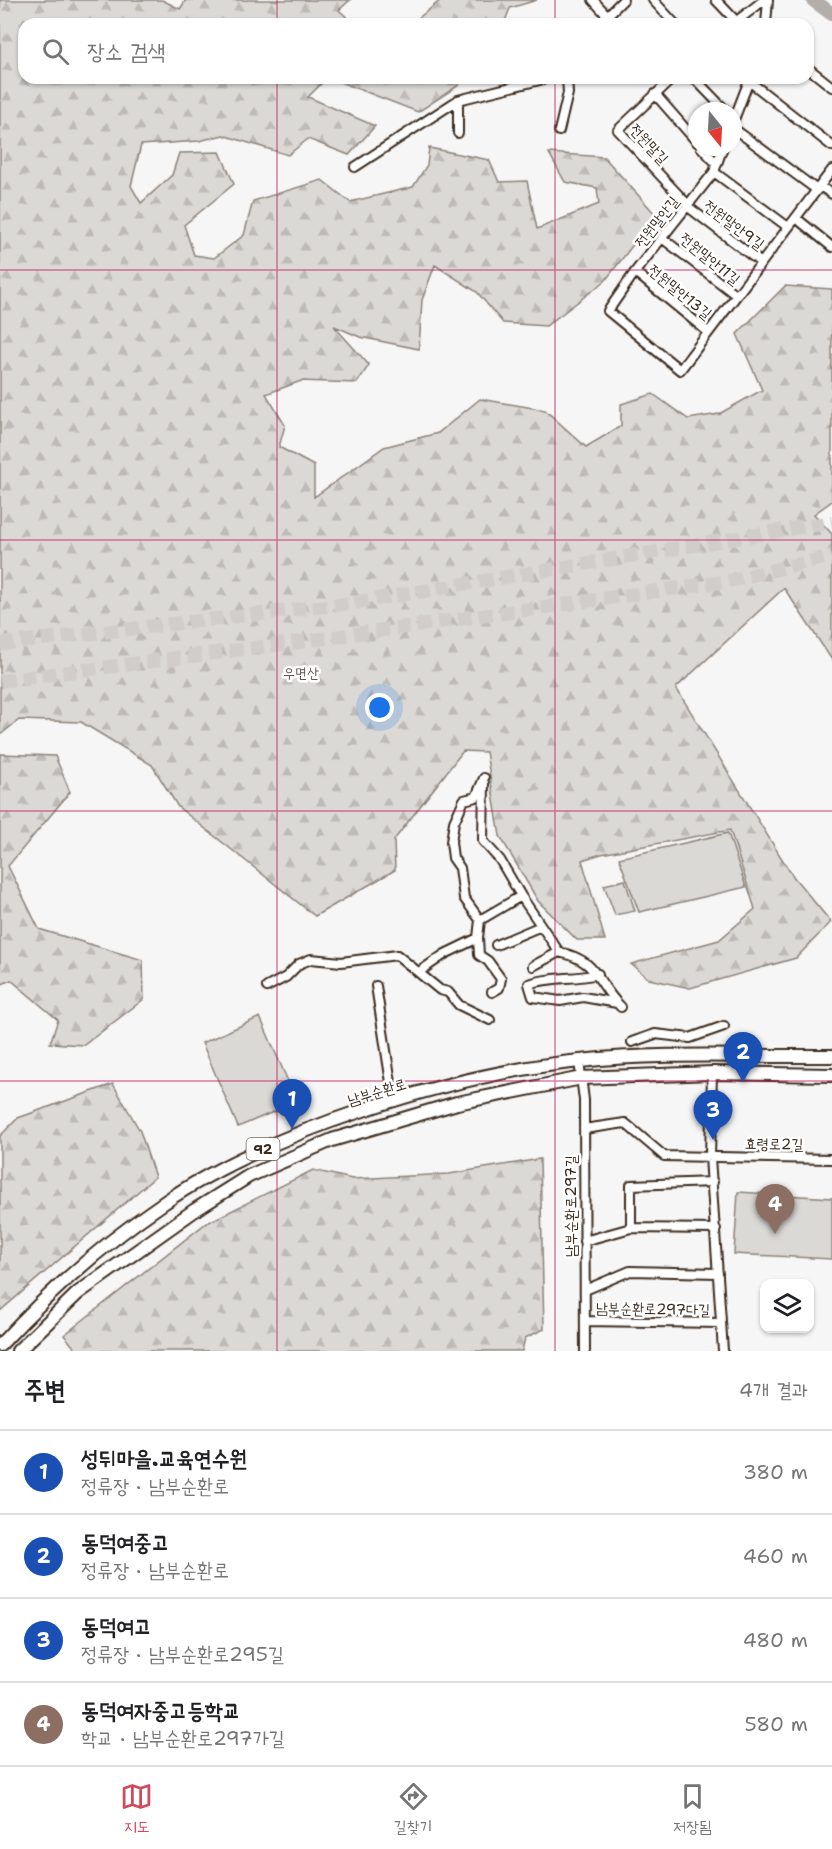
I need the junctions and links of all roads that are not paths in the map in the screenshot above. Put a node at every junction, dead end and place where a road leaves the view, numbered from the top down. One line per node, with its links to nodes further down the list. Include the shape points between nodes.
1 (593, 0): 6 (street)
2 (623, 0): 6 (street)
3 (653, 0): 9 (street)
4 (716, 0): 10 (street)
5 (766, 0): 11 (street); 12 (street)
6 (607, 15): 7 (street); 8 (street)
7 (604, 18)
8 (610, 18)
9 (670, 18)
10 (730, 18)
11 (741, 18)
12 (766, 18)
13 (814, 73): 20 (street)
14 (523, 84): 22 (street)
15 (567, 84): 26 (street)
16 (664, 84): 21 (street, 전원말길)
17 (700, 84): 23 (street)
18 (747, 84): 24 (street)
19 (755, 84): 29 (street)
20 (832, 87)
21 (655, 94): 27 (street); 37 (street, 전원말길, via 618,130)
22 (458, 100): 28 (street); 32 (street)
23 (717, 102)
24 (740, 102)
25 (742, 129): 35 (street)
26 (559, 131)
27 (688, 132)
28 (458, 133)
29 (832, 146)
30 (707, 156): 33 (street)
31 (720, 156): 33 (street, 전원말안길)
32 (355, 167)
33 (715, 168): 37 (street, 전원말안길); 39 (street)
34 (832, 170): 35 (street)
35 (819, 188): 36 (street); 38 (street)
36 (832, 194)
37 (687, 206): 40 (street, 전원말안길); 42 (street, 전원말안9길)
38 (796, 218): 39 (street); 41 (street)
39 (788, 227): 42 (street)
40 (662, 238): 43 (street, 전원말안길); 44 (street, 전원말안11길)
41 (832, 247)
42 (760, 262): 44 (street, 전원말안9길)
43 (635, 272): 45 (street, 전원말안길); 46 (street, 전원말안13길)
44 (736, 295): 46 (street, 전원말안11길)
45 (608, 311): 46 (street, 전원말안11길, via 680,370)
46 (708, 332)
47 (521, 896): 48 (street); 48 (street, via 500,860 483,841 484,778 476,797 464,800 454,822 451,842 464,898); 49 (street)
48 (480, 920): 50 (street)
49 (541, 926): 51 (street); 52 (street)
50 (478, 938): 54 (street); 58 (street, via 479,955 501,979 499,988)
51 (496, 945)
52 (559, 952): 53 (street); 55 (street, via 580,957)
53 (533, 966)
54 (419, 972): 57 (street, via 397,955 341,962 311,958); 59 (street, via 448,992 459,1005)
55 (598, 974): 55 (street, via 619,1005 583,997 560,1001 533,997 529,984 547,978 578,979)
56 (376, 986): 67 (street)
57 (267, 987)
58 (492, 992)
59 (490, 1020)
60 (724, 1026): 61 (street, via 690,1038 655,1034)
61 (632, 1042)
62 (832, 1056): 63 (main road, 남부순환로 / 92)
63 (579, 1060): 66 (street, 남부순환로297길); 67 (main road, 남부순환로 / 92, via 460,1083)
64 (712, 1072): 65 (main road, 92); 66 (main road, 92); 69 (street)
65 (832, 1075)
66 (582, 1078): 68 (street, 남부순환로297길); 80 (main road, 92, via 414,1114 332,1140 249,1176 78,1293)
67 (394, 1102): 79 (main road, 남부순환로 / 92, via 266,1148 163,1203 64,1281)
68 (584, 1129): 69 (street, 효령로2길, via 625,1123 664,1156); 74 (street, 남부순환로297길)
69 (710, 1157): 70 (street, 효령로2길); 71 (street)
70 (832, 1159)
71 (713, 1182): 72 (street, via 631,1185); 73 (street)
72 (631, 1228): 73 (street); 74 (street)
73 (716, 1229): 75 (street)
74 (584, 1241): 76 (street, 남부순환로297길)
75 (718, 1273): 76 (street, via 630,1271); 78 (street)
76 (585, 1290): 77 (street, 남부순환로297길)
77 (585, 1321): 78 (street, 남부순환로297다길); 81 (street, 남부순환로297길)
78 (721, 1323): 82 (street)
79 (0, 1345)
80 (18, 1351)
81 (585, 1351)
82 (723, 1351)

